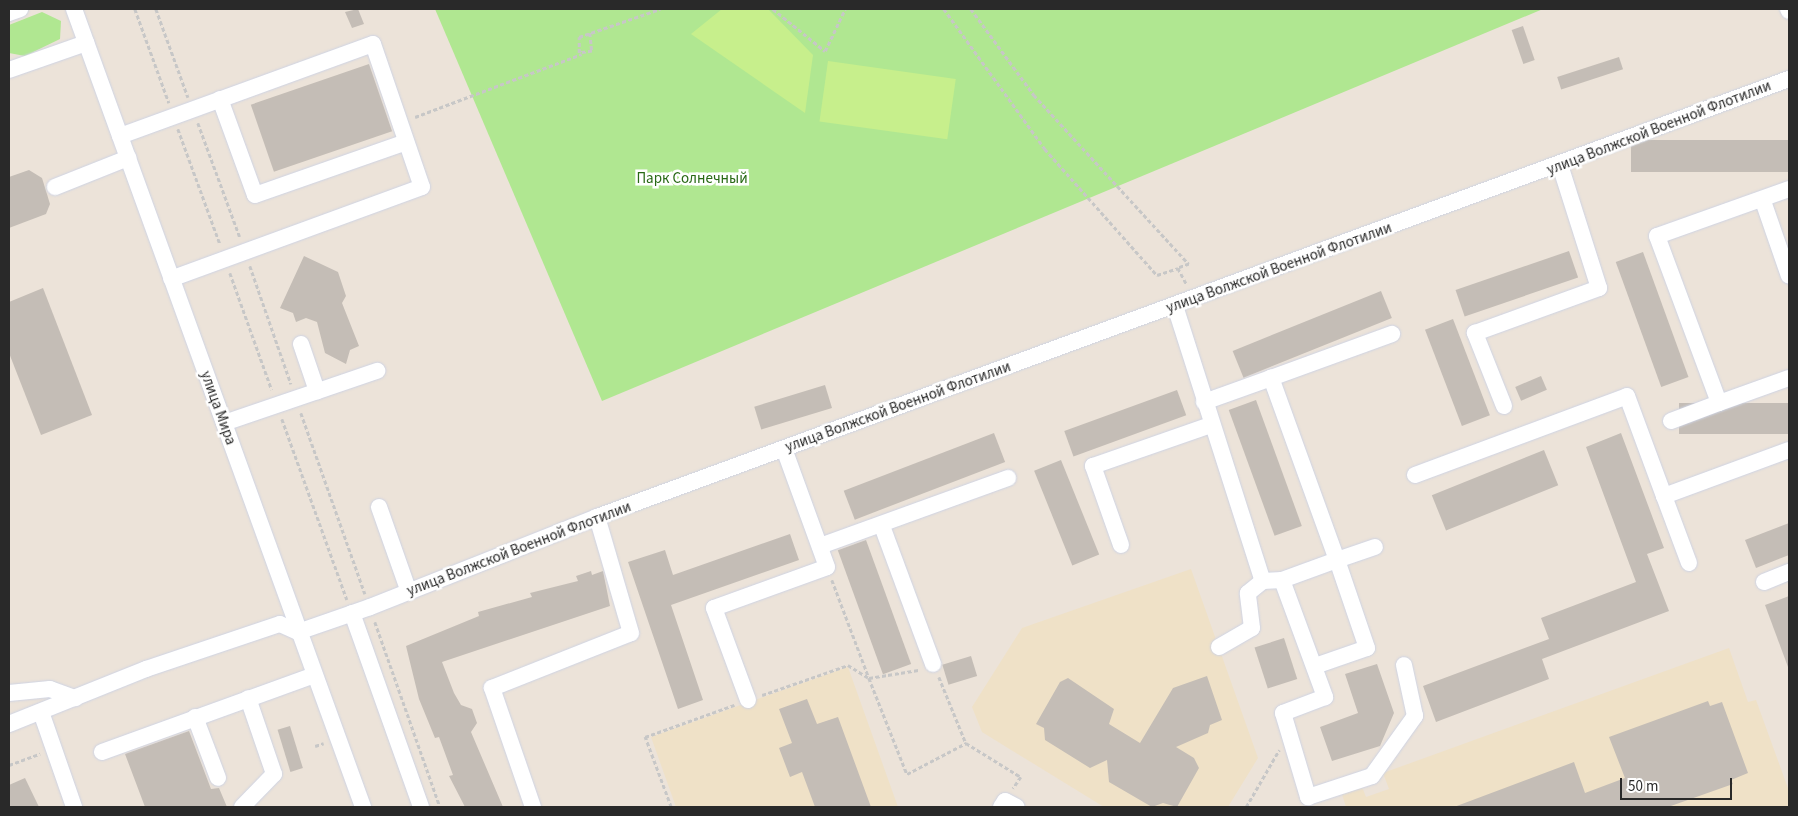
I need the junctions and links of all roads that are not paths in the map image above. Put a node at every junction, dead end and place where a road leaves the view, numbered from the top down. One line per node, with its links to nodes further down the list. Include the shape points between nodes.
1 (20, 9): 3 (street)
2 (74, 9): 4 (street, улица Мира)
3 (9, 13)
4 (86, 42): 5 (street); 8 (street, улица Мира)
5 (9, 70)
6 (1789, 79): 11 (street, улица Волжской Военной Флотилии)
7 (220, 99): 8 (street); 9 (street, via 255,195); 9 (street, via 373,44)
8 (120, 136): 10 (street, улица Мира)
9 (406, 142): 16 (street, via 422,187)
10 (128, 158): 12 (street); 16 (street, улица Мира)
11 (1560, 165): 17 (street, улица Волжской Военной Флотилии); 26 (street, via 1599,288 1476,333)
12 (55, 187)
13 (1789, 190): 14 (street)
14 (1762, 200): 15 (street); 25 (street, via 1657,236)
15 (1789, 276)
16 (171, 279): 28 (street, улица Мира)
17 (1175, 306): 24 (street); 30 (street, улица Волжской Военной Флотилии)
18 (1392, 334): 21 (street)
19 (301, 344): 23 (street)
20 (377, 371): 23 (street)
21 (1271, 378): 24 (street); 41 (street)
22 (1789, 378): 25 (street)
23 (317, 391): 28 (street)
24 (1204, 402): 29 (street)
25 (1720, 403): 27 (street)
26 (1504, 406)
27 (1671, 421)
28 (224, 424): 49 (street, улица Мира)
29 (1212, 424): 38 (street, via 1093,466); 45 (street)
30 (784, 448): 36 (street, улица Волжской Военной Флотилии); 39 (street)
31 (1789, 450): 34 (street)
32 (1415, 475): 34 (street, via 1627,396)
33 (1008, 478): 37 (street)
34 (1664, 496): 42 (street)
35 (379, 507): 47 (street)
36 (597, 518): 47 (street, улица Волжской Военной Флотилии); 69 (street, via 631,633 492,688)
37 (882, 526): 39 (street); 51 (street)
38 (1121, 544)
39 (820, 546): 58 (street, via 827,566 714,608)
40 (1375, 548): 41 (street)
41 (1337, 560): 44 (street); 53 (street, via 1367,648)
42 (1689, 563)
43 (1789, 572): 46 (street)
44 (1282, 580): 45 (street); 53 (street)
45 (1263, 581): 50 (street, via 1248,593 1252,628)
46 (1764, 582)
47 (409, 592): 48 (street, улица Волжской Военной Флотилии)
48 (352, 613): 49 (street, улица Волжской Военной Флотилии); 68 (street)
49 (298, 632): 54 (street, улица Мира); 56 (street, via 280,624)
50 (1218, 647)
51 (933, 664)
52 (1404, 665): 64 (street, via 1415,716 1372,776)
53 (1315, 666): 64 (street, via 1325,697 1283,713)
54 (314, 674): 57 (street); 67 (street, улица Мира)
55 (9, 693): 56 (street, via 50,689)
56 (75, 698): 59 (street)
57 (248, 698): 60 (street); 66 (street, via 274,774)
58 (748, 700)
59 (41, 712): 61 (street); 65 (street)
60 (195, 717): 62 (street); 63 (street)
61 (9, 724)
62 (102, 752)
63 (218, 778)
64 (1310, 802)
65 (74, 807)
66 (242, 807)
67 (363, 807)
68 (421, 807)
69 (533, 807)

